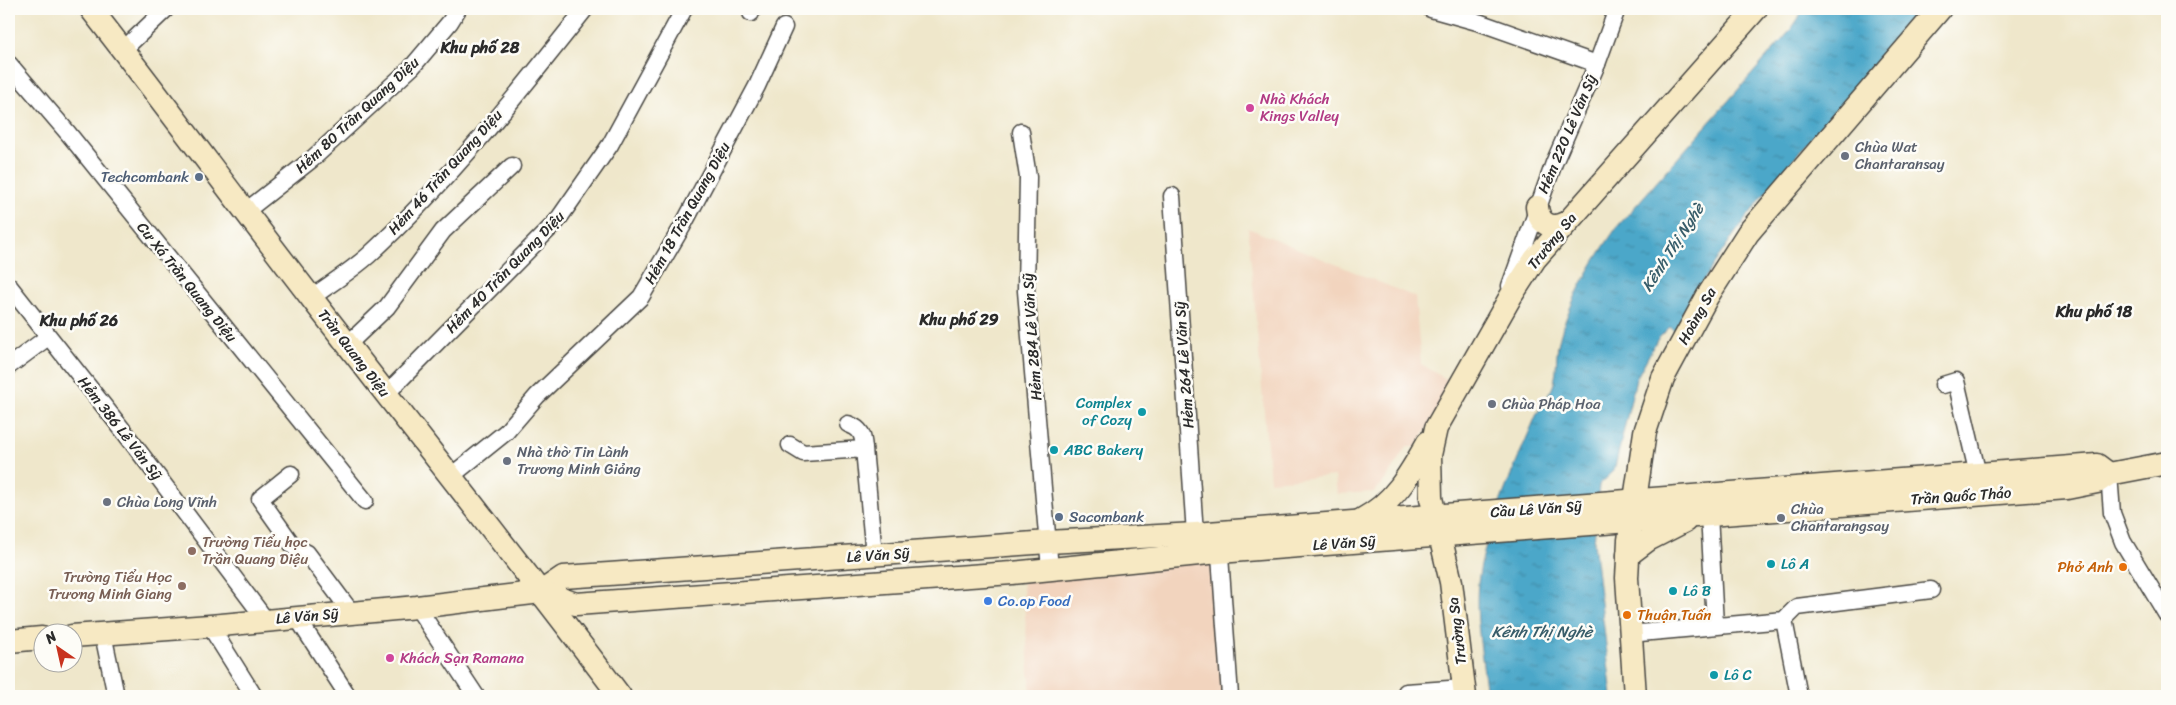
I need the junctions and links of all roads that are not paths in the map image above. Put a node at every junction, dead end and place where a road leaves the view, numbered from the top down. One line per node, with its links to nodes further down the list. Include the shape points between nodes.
1 (91, 9): 12 (main road, Trần Quang Diệu)
2 (166, 9): 12 (street)
3 (458, 9): 19 (street, Hẻm 80 Trần Quang Diệu, via 412,67 311,160)
4 (585, 9): 22 (street, Hẻm 46 Trần Quang Diệu, via 485,133 430,192 368,255)
5 (684, 9): 28 (street, Hẻm 40 Trần Quang Diệu, via 610,145 557,221)
6 (1431, 9): 10 (street, Hẻm 220 Lê Văn Sỹ)
7 (1617, 9): 14 (street)
8 (1756, 9): 20 (main road, Trường Sa)
9 (1940, 9): 39 (main road, Hoàng Sa, via 1768,207 1715,283 1656,396 1645,432)
10 (1484, 16): 14 (street, Hẻm 220 Lê Văn Sỹ)
11 (784, 27): 37 (street, Hẻm 18 Trần Quang Diệu, via 757,86 641,297 537,396 506,432)
12 (123, 50): 19 (main road, Trần Quang Diệu)
13 (9, 64): 38 (street, Cư Xá Trần Quang Diệu)
14 (1597, 64): 18 (street, Hẻm 220 Lê Văn Sỹ)
15 (1021, 132): 46 (street, Hẻm 284 Lê Văn Sỹ, via 1028,177 1026,291)
16 (512, 166): 25 (street, via 443,232 387,307)
17 (1172, 196): 45 (street, Hẻm 264 Lê Văn Sỹ)
18 (1537, 207): 20 (main road, via 1545,224 1555,226); 23 (street, Hẻm 220 Lê Văn Sỹ)
19 (246, 211): 22 (main road, Trần Quang Diệu)
20 (1565, 222): 23 (main road, Trường Sa, via 1535,259)
21 (9, 286): 24 (street, Hẻm 386 Lê Văn Sỹ)
22 (311, 298): 25 (main road, Trần Quang Diệu)
23 (1501, 313): 30 (main road, Trường Sa)
24 (48, 337): 26 (street); 57 (street, Hẻm 386 Lê Văn Sỹ, via 122,429)
25 (348, 345): 28 (main road, Trần Quang Diệu)
26 (9, 366)
27 (1944, 385): 36 (street, via 1956,381)
28 (386, 394): 37 (main road, Trần Quang Diệu)
29 (848, 424): 32 (street, via 858,428 863,435)
30 (1436, 428): 42 (main road, via 1395,494 1380,509); 44 (main road, Trường Sa, via 1429,472)
31 (790, 445): 32 (street, via 803,453)
32 (864, 449): 48 (street)
33 (2167, 464): 35 (main road, Trần Quốc Thảo)
34 (291, 474): 54 (street, via 260,499 294,547 307,553)
35 (2109, 474): 36 (main road, Trần Quốc Thảo, via 2097,465); 41 (main road, Trần Quốc Thảo, via 2097,482 2067,488); 55 (street, via 2112,513 2123,542)
36 (1978, 475): 39 (main road, Trần Quốc Thảo)
37 (450, 477): 52 (main road, Trần Quang Diệu)
38 (365, 501)
39 (1633, 511): 40 (main road, Trần Quốc Thảo); 41 (main road, Trần Quốc Thảo); 49 (main road, Hoàng Sa)
40 (1602, 514): 43 (main road, Cầu Lê Văn Sỹ)
41 (1704, 515): 49 (main road, via 1659,534); 59 (street)
42 (1358, 522): 44 (main road, Lê Văn Sỹ); 47 (main road, Lê Văn Sỹ)
43 (1468, 524): 44 (main road, Lê Văn Sỹ)
44 (1438, 526): 47 (main road, Lê Văn Sỹ); 67 (main road, Trường Sa, via 1454,598)
45 (1195, 534): 46 (main road, Lê Văn Sỹ); 47 (main road, Lê Văn Sỹ)
46 (1048, 542): 48 (main road, Lê Văn Sỹ); 50 (street, Hẻm 284 Lê Văn Sỹ)
47 (1219, 542): 50 (main road, Lê Văn Sỹ); 73 (street)
48 (874, 555): 52 (main road, Lê Văn Sỹ, via 563,577)
49 (1628, 555): 62 (main road, Hoàng Sa)
50 (1050, 569): 52 (main road, Lê Văn Sỹ, via 576,604)
51 (1932, 590): 58 (street, via 1797,607)
52 (542, 592): 53 (main road, Lê Văn Sỹ); 72 (main road, Trần Quang Diệu)
53 (417, 606): 54 (main road, Lê Văn Sỹ); 71 (street)
54 (351, 612): 56 (main road, Lê Văn Sỹ)
55 (2167, 615)
56 (296, 616): 57 (main road, Lê Văn Sỹ); 70 (street)
57 (265, 620): 60 (main road, Lê Văn Sỹ)
58 (1784, 620): 59 (street); 75 (street)
59 (1715, 625): 62 (street)
60 (210, 626): 61 (main road, Lê Văn Sỹ); 69 (street)
61 (103, 634): 63 (main road, Lê Văn Sỹ); 68 (street)
62 (1629, 634): 74 (main road, Hoàng Sa)
63 (82, 635)
64 (32, 639): 65 (main road)
65 (9, 641)
66 (1406, 692): 67 (street)
67 (1464, 692)
68 (116, 696)
69 (254, 696)
70 (348, 696)
71 (476, 696)
72 (620, 696)
73 (1230, 696)
74 (1635, 696)
75 (1799, 696)

